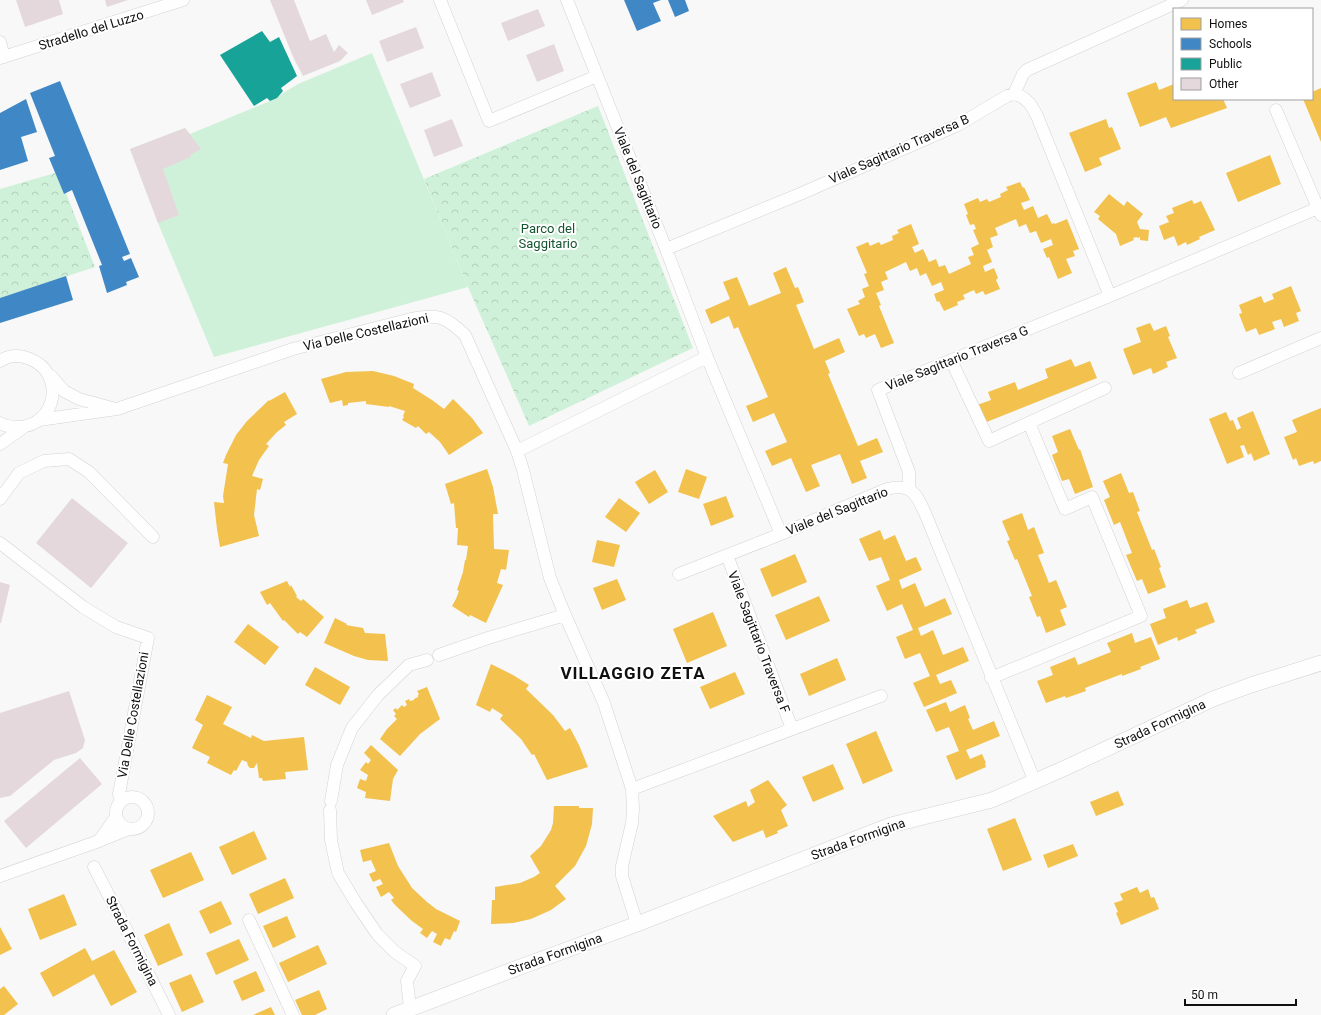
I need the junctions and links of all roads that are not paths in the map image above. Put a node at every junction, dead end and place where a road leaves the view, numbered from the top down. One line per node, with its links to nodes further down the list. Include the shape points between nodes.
1 (183, 0): 5 (street, Stradello del Luzzo)
2 (440, 0): 8 (street, via 489,121)
3 (567, 0): 8 (street, Viale del Sagittario)
4 (1182, 0): 9 (street, via 1027,70)
5 (148, 6): 7 (street, Stradello del Luzzo)
6 (0, 42): 7 (street)
7 (2, 57)
8 (597, 76): 12 (street, Viale del Sagittario)
9 (1014, 94): 12 (street, Viale Sagittario Traversa B, via 951,128 800,194); 13 (street, via 1027,100 1037,116)
10 (1276, 110): 11 (street, Viale Sagittario Traversa G)
11 (1319, 212): 13 (street, Viale Sagittario Traversa G)
12 (666, 248): 15 (street, Viale del Sagittario)
13 (1110, 296): 17 (street, Viale Sagittario Traversa G)
14 (1321, 338): 19 (street)
15 (707, 357): 27 (street); 30 (street, Viale del Sagittario)
16 (1, 360): 18 (street, via 14,356 25,357)
17 (952, 360): 24 (street, via 989,442); 28 (street, Viale Sagittario Traversa G, via 878,390 909,472)
18 (43, 367): 21 (street, via 64,391 80,399); 22 (street, via 49,375 53,394 51,404)
19 (1239, 372)
20 (1105, 388): 24 (street)
21 (117, 409): 22 (street, Via Delle Costellazioni); 27 (street, Via Delle Costellazioni, via 293,349 411,319 439,317 453,324 465,335)
22 (40, 420): 25 (street, Via Delle Costellazioni)
23 (0, 423): 25 (street)
24 (1029, 423): 39 (street, via 1065,508 1092,497 1141,616)
25 (24, 427): 26 (street)
26 (0, 444)
27 (517, 452): 35 (street, Via Delle Costellazioni, via 550,578)
28 (909, 488): 30 (street, Viale del Sagittario, via 902,486 887,489); 39 (street, via 920,501)
29 (0, 500): 31 (street, via 19,473 44,461 69,459 89,472)
30 (781, 534): 33 (street, Viale Sagittario Traversa F)
31 (153, 537)
32 (0, 543): 44 (street, Via Delle Costellazioni, via 83,607 116,627 148,638 119,794)
33 (727, 555): 34 (street, Viale Sagittario Traversa F); 41 (street, Viale Sagittario Traversa F)
34 (679, 574)
35 (565, 615): 36 (street); 43 (street, Via Delle Costellazioni, via 604,703)
36 (439, 655)
37 (427, 660): 52 (street, via 409,666 378,695 352,728 337,765 331,806 331,840 338,873 377,934 395,952 415,966 408,981)
38 (1321, 663): 42 (street, Strada Formigina, via 1213,699)
39 (991, 678): 42 (street)
40 (881, 696): 41 (street, Viale Sagittario Traversa F)
41 (792, 729): 43 (street, Viale Sagittario Traversa F)
42 (1035, 782): 51 (street, Strada Formigina, via 992,800 891,825)
43 (632, 789): 51 (street, Via Delle Costellazioni, via 632,823 622,876)
44 (121, 801): 45 (street, Via Delle Costellazioni, via 116,808); 46 (street, Via Delle Costellazioni, via 133,797 145,803 148,809 146,822 136,829)
45 (116, 817): 46 (street, via 121,825); 47 (street, Via Delle Costellazioni)
46 (129, 829): 47 (street, Via Delle Costellazioni)
47 (99, 841): 49 (street, Via Delle Costellazioni)
48 (94, 867): 53 (street, Strada Formigina)
49 (0, 876)
50 (250, 920): 54 (street)
51 (637, 924): 52 (street, Strada Formigina)
52 (410, 1008): 55 (street, Strada Formigina)
53 (169, 1015)
54 (293, 1015)
55 (394, 1015)

